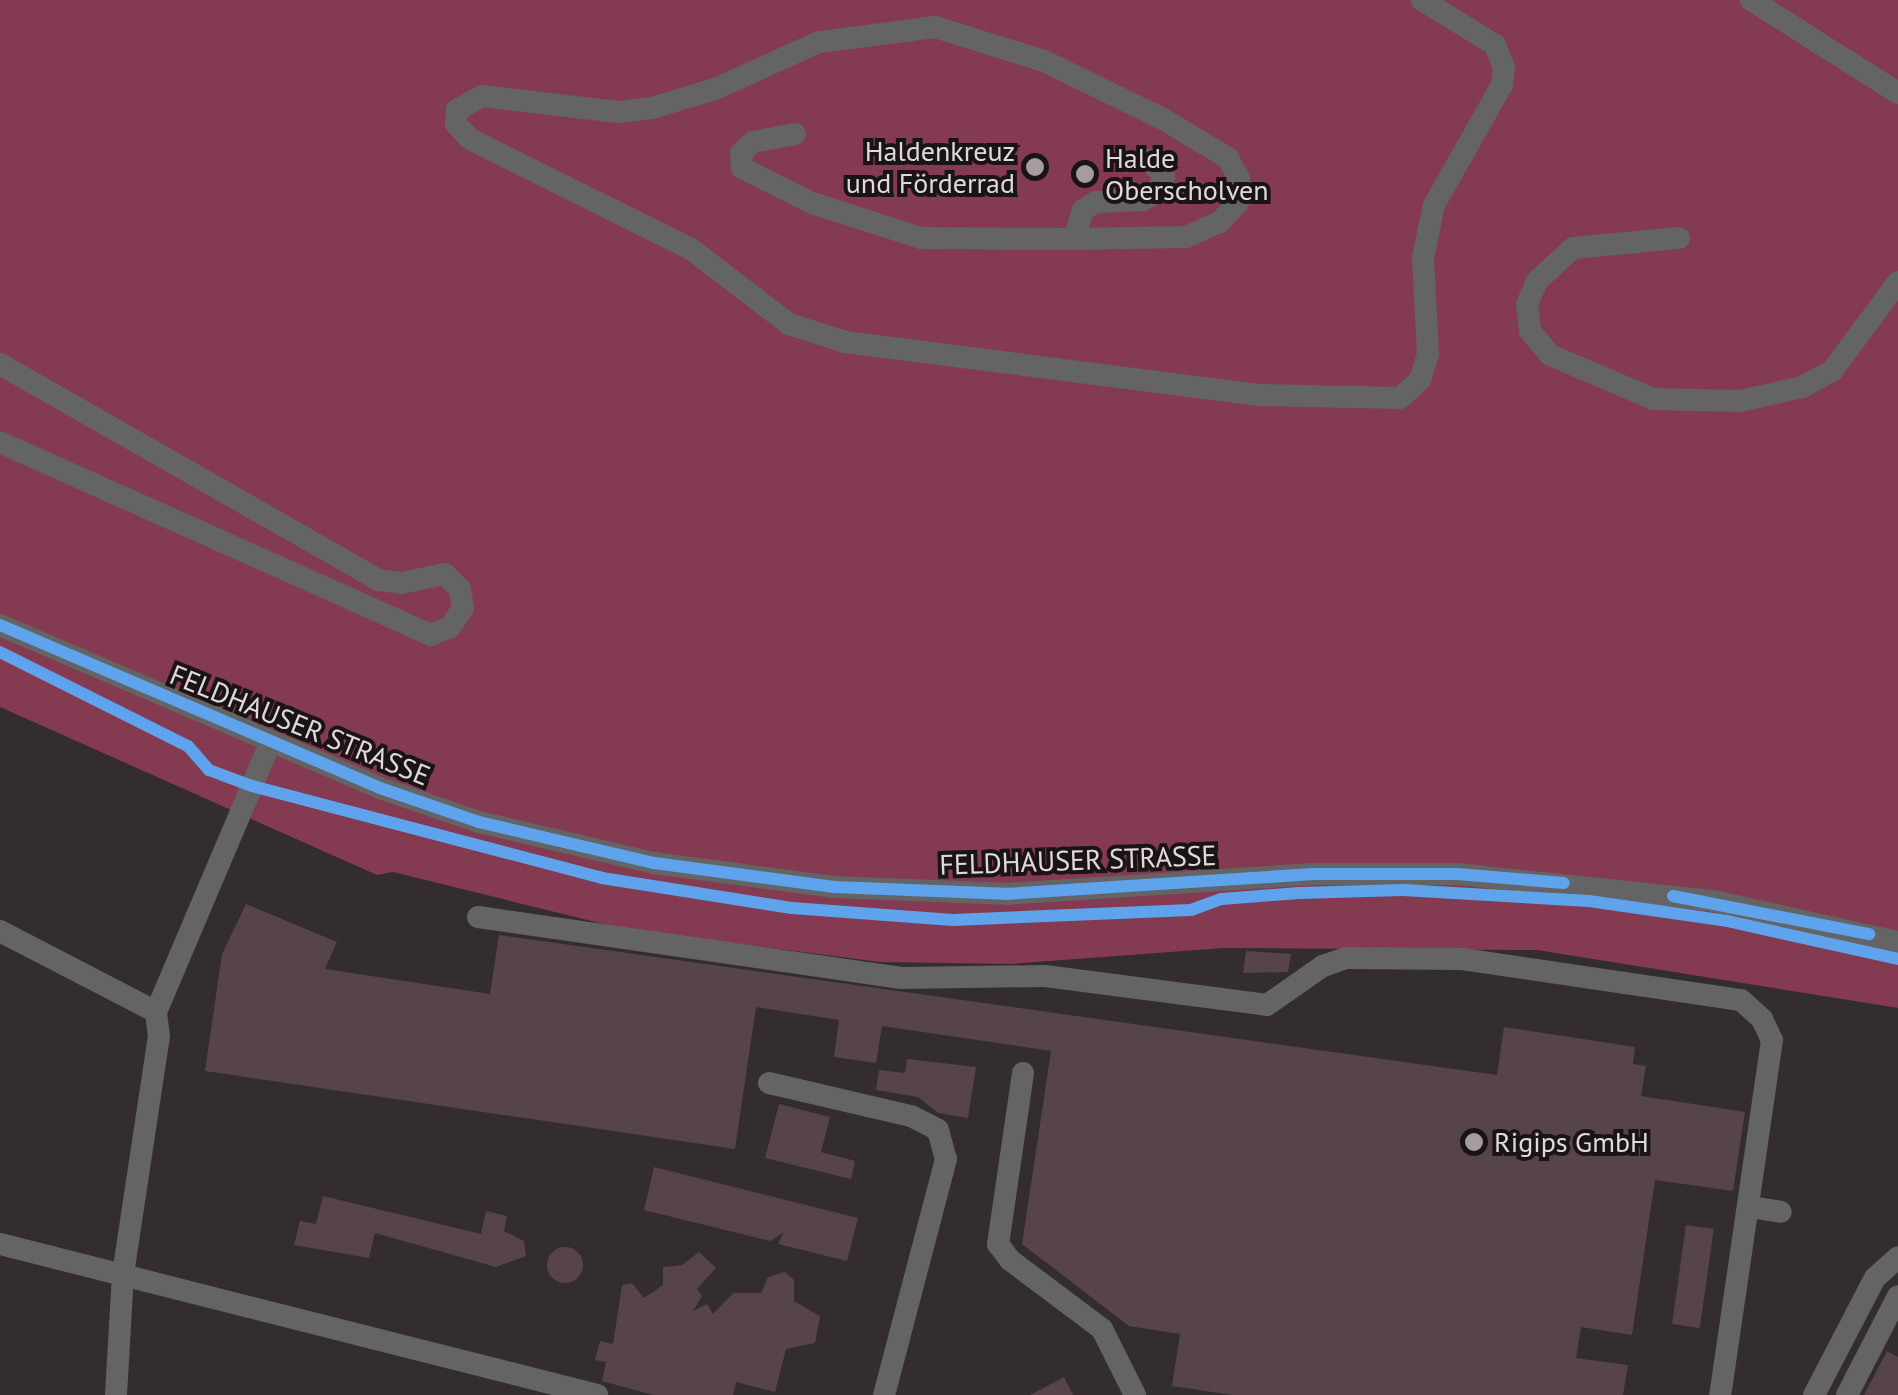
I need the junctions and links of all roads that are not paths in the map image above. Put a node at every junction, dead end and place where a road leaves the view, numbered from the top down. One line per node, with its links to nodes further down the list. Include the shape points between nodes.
1 (1422, 0): 7 (street, via 1495,45 1504,67 1502,85 1434,206 1423,258 1428,354 1420,380 1400,398 1203,389 845,342 790,324 691,249 470,139 456,124 457,110 482,96 618,112 652,108 715,90 819,42 935,26 1044,61 1163,119 1228,158 1239,180 1238,203 1220,222 1186,237)
2 (1752, 0): 3 (street)
3 (1898, 93)
4 (795, 134): 7 (street, via 753,142 742,153 742,168 812,203 921,238)
5 (1149, 159): 7 (street, via 1164,177 1157,192 1143,200 1096,202 1083,210)
6 (1679, 238): 8 (street, via 1573,248 1537,281 1527,305 1530,331 1564,362 1653,399 1740,402 1802,387 1832,371)
7 (1074, 239)
8 (1898, 282)
9 (0, 364): 10 (street, via 378,580 445,574 460,589 462,608 450,627 431,635)
10 (0, 442)
11 (0, 625): 12 (street, FELDHAUSER STRASSE)
12 (270, 743): 15 (street, FELDHAUSER STRASSE, via 479,822 654,863 834,887 1005,894 1312,874 1457,874 1713,901); 16 (street)
13 (478, 917): 19 (street, via 900,978 1045,976 1267,1004 1346,958 1462,958 1741,1000 1762,1018 1772,1040)
14 (0, 931): 16 (street)
15 (1898, 942)
16 (156, 1012): 23 (street, via 159,1037)
17 (1023, 1072): 28 (street, via 998,1244 1102,1328)
18 (769, 1083): 27 (street, via 910,1116 938,1130 946,1158)
19 (1750, 1208): 20 (street); 29 (street)
20 (1780, 1212)
21 (0, 1244): 23 (street)
22 (1898, 1257): 30 (street, via 1875,1278)
23 (123, 1274): 25 (street); 26 (street)
24 (1898, 1296): 31 (street)
25 (116, 1395)
26 (598, 1395)
27 (884, 1395)
28 (1136, 1395)
29 (1720, 1395)
30 (1814, 1395)
31 (1848, 1395)

